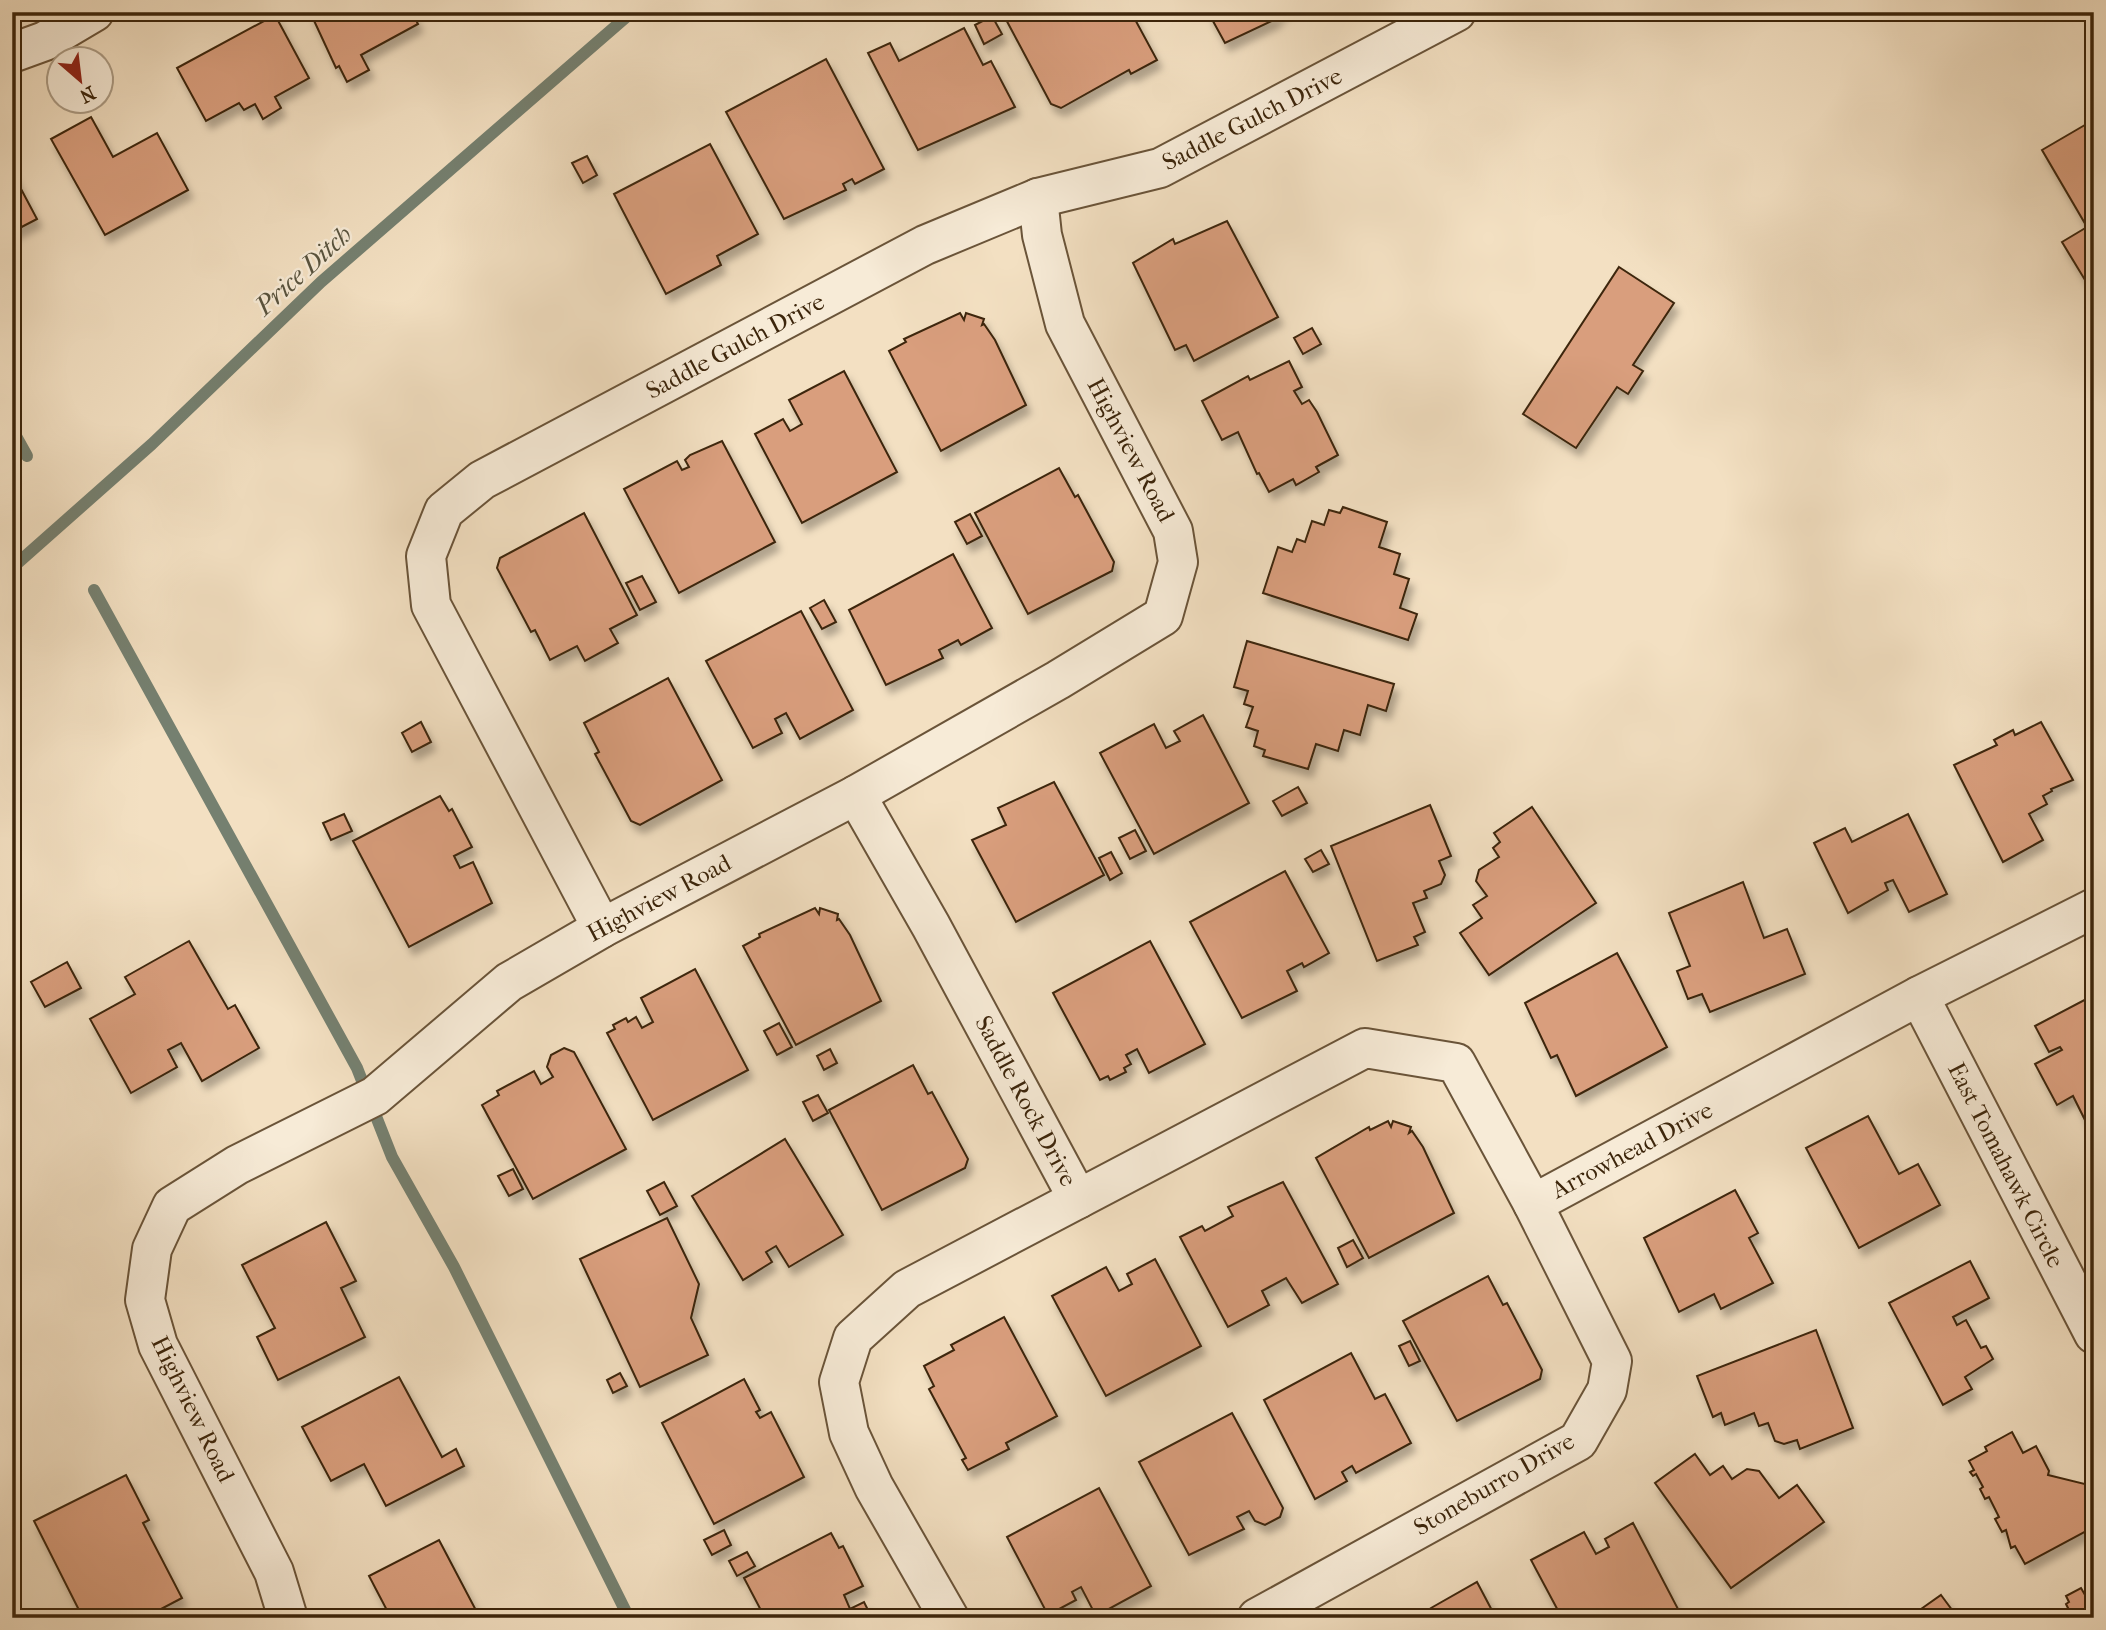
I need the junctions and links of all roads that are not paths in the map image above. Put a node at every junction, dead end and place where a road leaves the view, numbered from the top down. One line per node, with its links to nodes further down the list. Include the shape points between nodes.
1 (94, 12): 3 (street, via 45,41)
2 (1449, 14): 4 (street, Saddle Gulch Drive, via 1160,168)
3 (12, 53)
4 (1038, 198): 5 (street, Highview Road, via 1042,235 1065,324 1173,531 1178,562 1163,616); 7 (street, Saddle Gulch Drive, via 925,245 482,480 444,511 426,556 431,605)
5 (856, 795): 7 (street, Highview Road); 9 (street, Saddle Rock Drive)
6 (2094, 908): 8 (street, Arrowhead Drive)
7 (602, 928): 12 (street, Highview Road, via 509,982 375,1096 237,1166 172,1206 152,1249 145,1300 158,1345 274,1572)
8 (1919, 996): 10 (street, Arrowhead Drive); 11 (street, East Tomahawk Circle)
9 (1078, 1199): 10 (street, Arrowhead Drive, via 1365,1048 1456,1063); 13 (street, Saddle Rock Drive, via 907,1289 853,1338 839,1382 849,1433 874,1487)
10 (1533, 1204): 14 (street, Stoneburro Drive, via 1612,1361 1607,1390 1578,1441)
11 (2094, 1334)
12 (288, 1618)
13 (949, 1618)
14 (1257, 1618)

